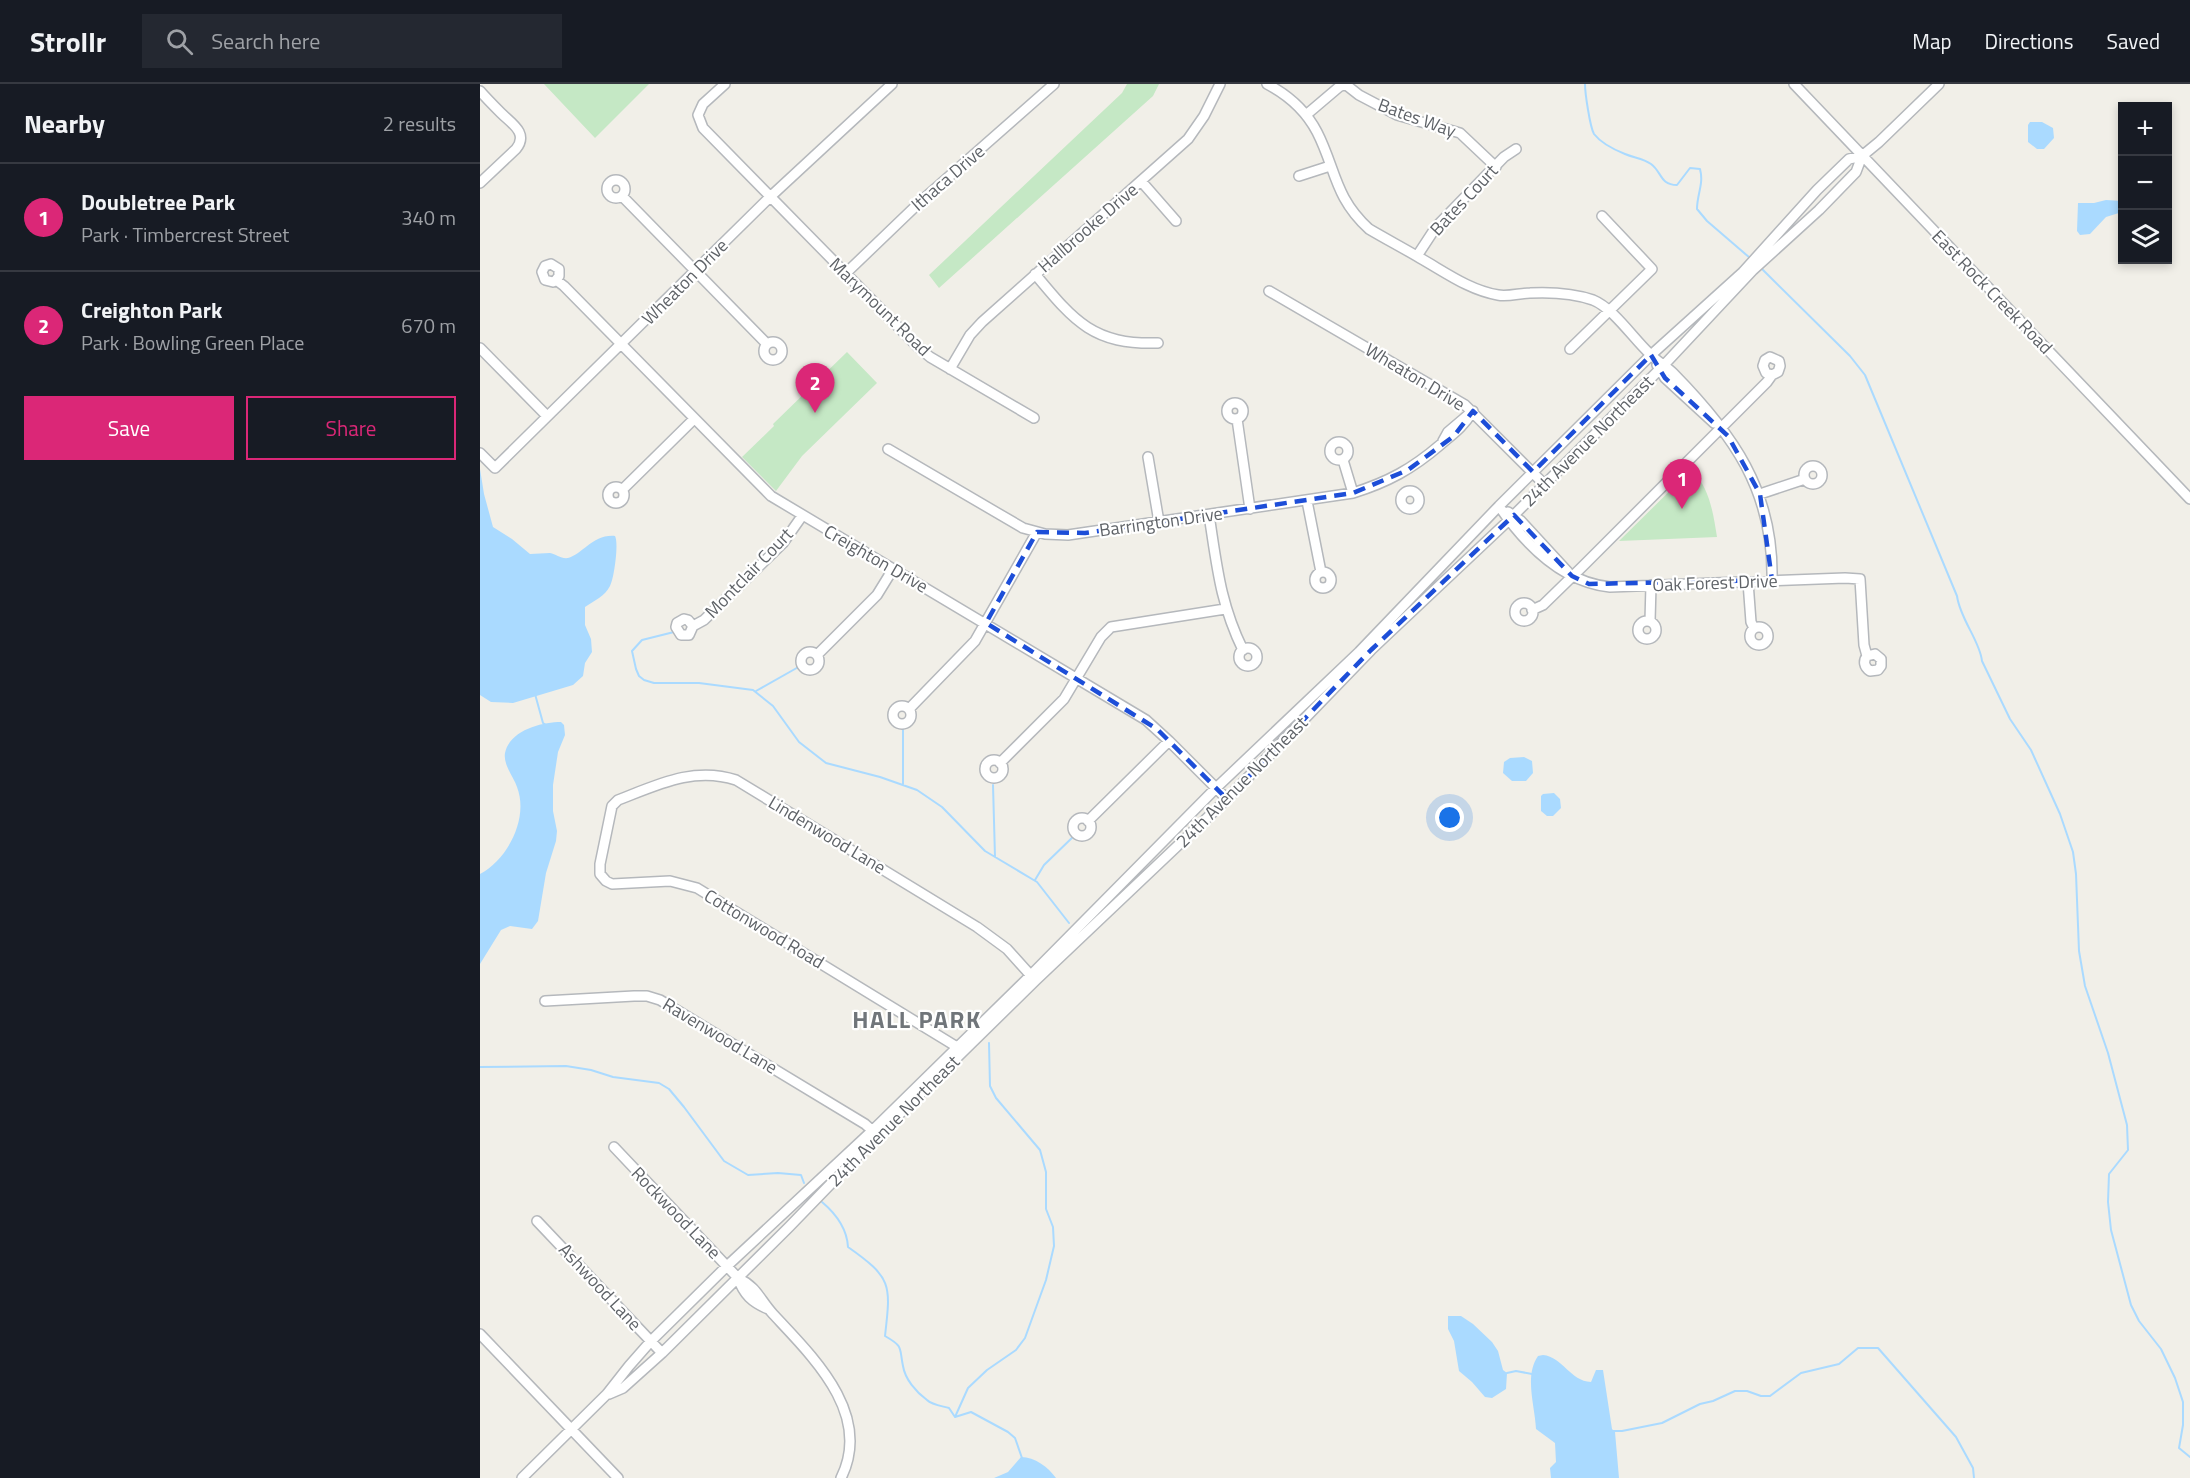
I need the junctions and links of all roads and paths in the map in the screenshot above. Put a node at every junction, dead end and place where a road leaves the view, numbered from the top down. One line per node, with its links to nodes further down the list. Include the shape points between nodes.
1 (725, 84): 18 (street, Marymount Road, via 703,104 698,115 703,128)
2 (892, 84): 18 (street, Wheaton Drive)
3 (1054, 84): 24 (street, Ithaca Drive)
4 (1220, 84): 15 (street, Hallbrooke Drive, via 1188,139)
5 (1268, 84): 9 (street)
6 (1794, 84): 11 (street, East Rock Creek Road)
7 (1939, 84): 11 (street, 24th Avenue Northeast)
8 (480, 91): 16 (street, via 520,132 519,145)
9 (1306, 115): 12 (street); 13 (street, Bates Way, via 1345,84 1397,115 1460,133)
10 (1516, 149): 13 (street, Bates Court)
11 (1862, 156): 22 (street, 24th Avenue Northeast, via 1856,172 1819,210); 22 (street, 24th Avenue Northeast, via 1849,159 1817,190); 57 (street, East Rock Creek Road)
12 (1330, 166): 14 (street); 21 (street, via 1344,200 1357,218)
13 (1496, 167): 21 (street, Bates Court, via 1436,227)
14 (1299, 176)
15 (1141, 181): 20 (street); 25 (street, Hallbrooke Drive)
16 (480, 183)
17 (622, 196): 23 (street)
18 (770, 197): 23 (street, Wheaton Drive); 24 (street, Marymount Road)
19 (1602, 216): 29 (street, via 1652,269)
20 (1176, 221)
21 (1417, 256): 29 (street, via 1468,286 1500,295 1567,294 1594,301)
22 (1758, 261): 26 (street, 24th Avenue Northeast)
23 (695, 271): 31 (street, Wheaton Drive); 32 (street)
24 (845, 274): 37 (street, Marymount Road, via 918,347)
25 (1035, 274): 30 (street, via 1076,320 1095,333 1140,344); 37 (street, Hallbrooke Drive, via 975,329)
26 (1744, 275): 35 (street, 24th Avenue Northeast); 36 (street, 24th Avenue Northeast)
27 (556, 280): 31 (street, Creighton Drive)
28 (1269, 291): 39 (street, Wheaton Drive)
29 (1609, 311): 34 (street); 35 (street)
30 (1158, 343)
31 (621, 344): 40 (street, Wheaton Drive); 42 (street, Creighton Drive)
32 (767, 344)
33 (480, 348): 40 (street)
34 (1570, 349)
35 (1651, 355): 36 (street); 49 (street, 24th Avenue Northeast)
36 (1662, 368): 44 (street, via 1665,378); 52 (street, 24th Avenue Northeast)
37 (950, 369): 41 (street, Marymount Road)
38 (1772, 375): 44 (street)
39 (1473, 411): 49 (street, Wheaton Drive); 50 (street, Barrington Drive, via 1448,432 1442,444)
40 (547, 416): 46 (street, Wheaton Drive, via 495,468)
41 (1034, 418)
42 (694, 419): 53 (street); 62 (street, Creighton Drive, via 762,488)
43 (1237, 419): 60 (street)
44 (1720, 428): 56 (street, via 1743,460); 68 (street)
45 (888, 449): 65 (street, Barrington Drive, via 1002,517)
46 (480, 453)
47 (1148, 457): 64 (street)
48 (1343, 460): 54 (street)
49 (1533, 472): 52 (street, Wheaton Drive); 59 (street, 24th Avenue Northeast)
50 (1398, 476): 54 (street, Barrington Drive); 55 (street)
51 (1805, 479): 56 (street)
52 (1544, 484): 63 (street, 24th Avenue Northeast)
53 (623, 489)
54 (1353, 493): 58 (street, Barrington Drive)
55 (1406, 493)
56 (1760, 494): 69 (street)
57 (2190, 499)
58 (1307, 501): 60 (street, Barrington Drive); 67 (street)
59 (1499, 506): 63 (street, Oak Forest Drive); 85 (street, 24th Avenue Northeast, via 1359,652)
60 (1250, 509): 61 (street, Barrington Drive)
61 (1209, 515): 64 (street, Barrington Drive); 72 (street)
62 (802, 516): 66 (street, Creighton Drive); 76 (street, Montclair Court, via 783,543 704,621)
63 (1511, 518): 68 (street, Oak Forest Drive, via 1514,528 1557,569); 86 (street, 24th Avenue Northeast, via 1371,650)
64 (1158, 522): 65 (street, Barrington Drive, via 1085,533)
65 (1037, 532): 75 (street)
66 (893, 569): 75 (street, Creighton Drive); 79 (street, via 877,595)
67 (1321, 572)
68 (1572, 576): 71 (street, Oak Forest Drive, via 1598,586); 73 (street, via 1543,605)
69 (1772, 580): 70 (street, Oak Forest Drive); 80 (street, Oak Forest Drive, via 1860,579)
70 (1748, 582): 71 (street, Oak Forest Drive); 77 (street)
71 (1651, 585): 74 (street)
72 (1225, 609): 78 (street); 81 (street, via 1111,627)
73 (1532, 610)
74 (1650, 621)
75 (986, 623): 81 (street, Creighton Drive); 82 (street, via 969,648)
76 (693, 626)
77 (1754, 628)
78 (1243, 650)
79 (817, 655)
80 (1867, 656)
81 (1077, 678): 83 (street, Creighton Drive, via 1146,720); 84 (street, via 1058,706)
82 (909, 709)
83 (1169, 741): 85 (street, Creighton Drive); 87 (street)
84 (1000, 763)
85 (1216, 788): 86 (street, Creighton Drive); 89 (street, 24th Avenue Northeast)
86 (1227, 799): 89 (street, 24th Avenue Northeast)
87 (1088, 821)
88 (608, 822): 89 (street, Lindenwood Lane, via 618,800 679,778 704,774 736,780 977,927 1007,949); 91 (street, Cottonwood Road, via 599,870 608,883 670,881 697,888)
89 (1033, 978): 91 (street, 24th Avenue Northeast)
90 (545, 1001): 92 (street, Ravenwood Lane, via 640,996 660,1000)
91 (961, 1049): 92 (street, 24th Avenue Northeast)
92 (875, 1133): 95 (street, 24th Avenue Northeast); 96 (street, 24th Avenue Northeast)
93 (614, 1147): 95 (street, Rockwood Lane)
94 (537, 1221): 98 (street, Ashwood Lane)
95 (727, 1266): 96 (street, Rockwood Lane); 98 (street, 24th Avenue Northeast)
96 (738, 1278): 99 (street, 24th Avenue Northeast); 104 (street, Rockwood Lane, via 742,1291 769,1309 812,1355 841,1401 850,1442)
97 (480, 1334): 101 (street)
98 (651, 1341): 99 (street, Ashwood Lane); 100 (street, 24th Avenue Northeast)
99 (662, 1353): 100 (street, 24th Avenue Northeast, via 623,1388)
100 (608, 1394): 101 (street, 24th Avenue Northeast)
101 (571, 1430): 102 (street, 24th Avenue Northeast); 103 (street)
102 (522, 1478)
103 (618, 1478)
104 (841, 1478)

